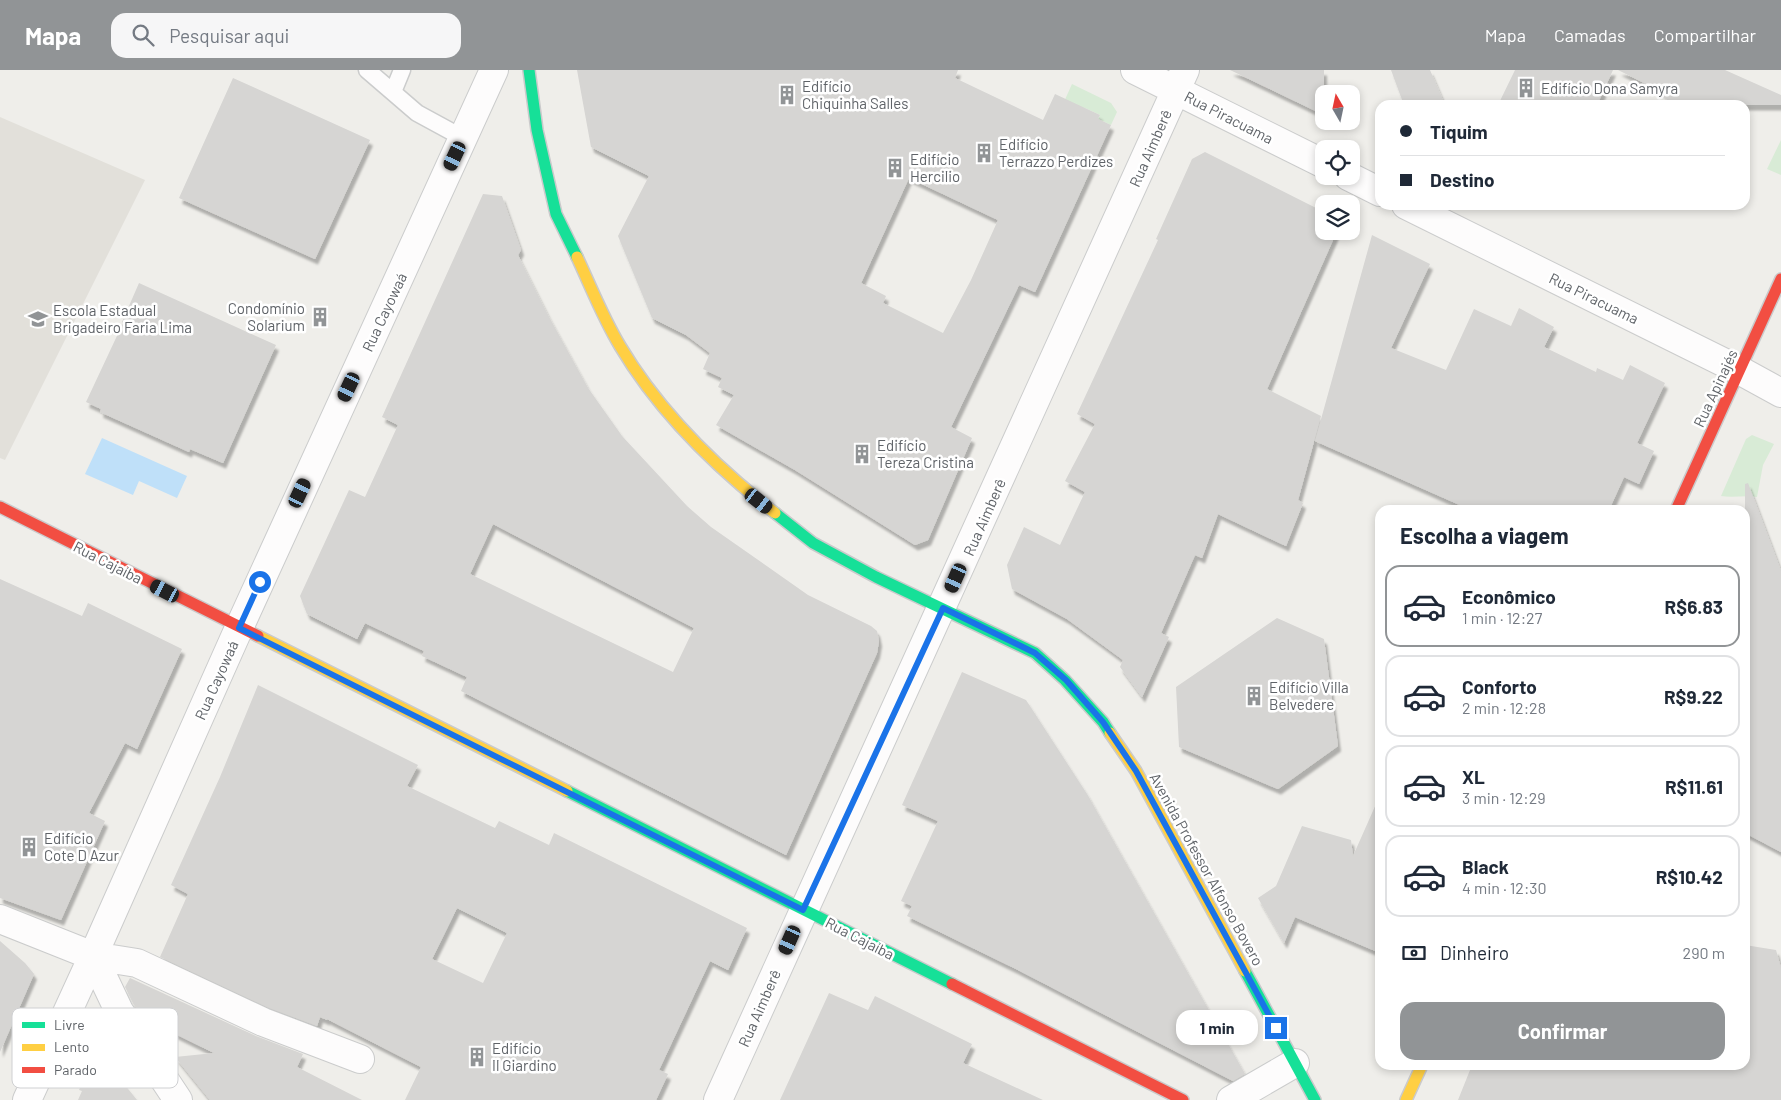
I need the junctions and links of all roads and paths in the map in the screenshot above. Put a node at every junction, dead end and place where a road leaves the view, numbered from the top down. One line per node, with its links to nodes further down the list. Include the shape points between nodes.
1 (367, 70): 7 (lane)
2 (402, 70): 7 (lane)
3 (494, 70): 8 (street, Rua Cayowaá)
4 (529, 70): 18 (street, Avenida Professor Alfonso Bovero, via 537,130 556,214 620,346 658,400 704,451 759,501 813,543)
5 (1135, 70): 6 (street, Rua Piracuama)
6 (1180, 80): 9 (street, Rua Piracuama); 18 (street, Rua Aimberê)
7 (392, 92): 8 (lane, via 417,113)
8 (463, 138): 19 (street, Rua Cayowaá)
9 (1315, 159)
10 (1360, 182): 11 (street)
11 (1375, 190)
12 (1416, 210): 14 (street, Rua Piracuama)
13 (1781, 279): 14 (street, Rua Apinajés)
14 (1740, 370): 15 (street, Rua Piracuama); 16 (street, Rua Apinajés)
15 (1781, 393)
16 (1678, 505)
17 (0, 507): 19 (street, Rua Cajaíba)
18 (943, 608): 20 (street, Rua Aimberê); 26 (street, Avenida Professor Alfonso Bovero, via 1035,653 1066,680 1103,722 1136,771)
19 (239, 628): 20 (street, Rua Cajaíba); 22 (street, Rua Cayowaá)
20 (803, 910): 32 (street, Rua Aimberê); 33 (street, Rua Cajaíba)
21 (0, 919): 22 (street)
22 (93, 956): 23 (street, Rua Cayowaá); 24 (street); 25 (street, via 137,963 263,1022)
23 (69, 1008)
24 (118, 1008)
25 (360, 1059)
26 (1295, 1063): 34 (street); 35 (street, Avenida Professor Alfonso Bovero)
27 (1420, 1070): 36 (street)
28 (32, 1088): 30 (street, Rua Cayowaá)
29 (170, 1088): 31 (street)
30 (26, 1100)
31 (178, 1100)
32 (718, 1100)
33 (1183, 1100)
34 (1231, 1100)
35 (1315, 1100)
36 (1406, 1100)

